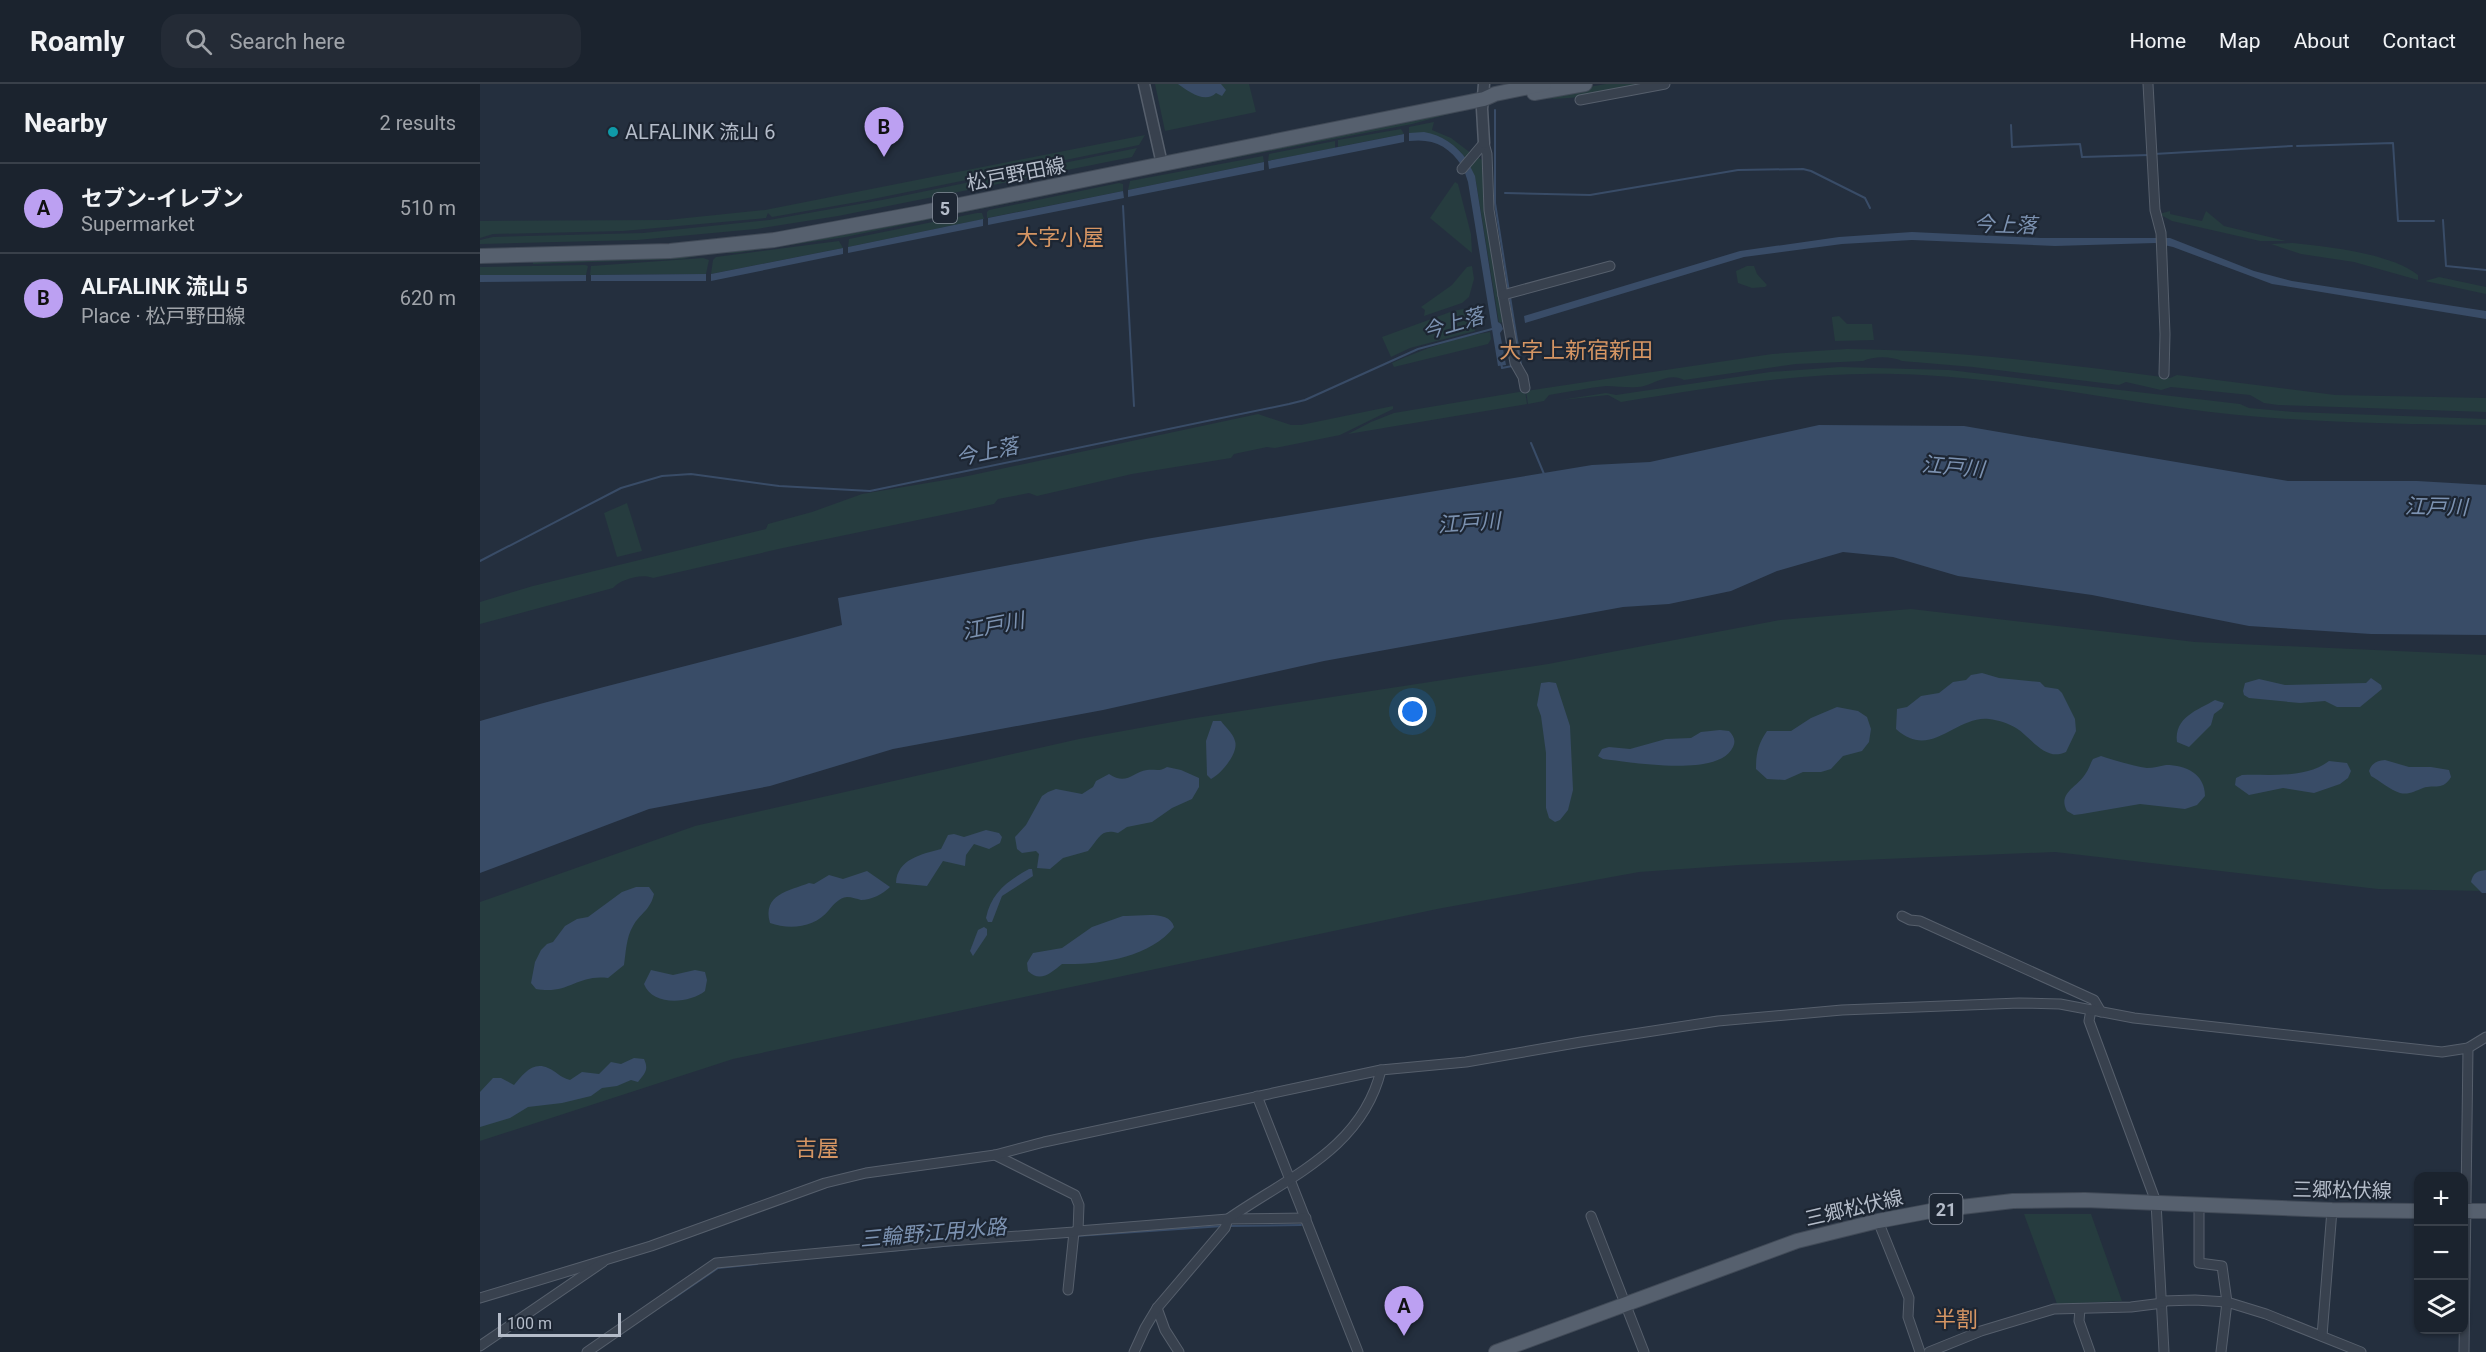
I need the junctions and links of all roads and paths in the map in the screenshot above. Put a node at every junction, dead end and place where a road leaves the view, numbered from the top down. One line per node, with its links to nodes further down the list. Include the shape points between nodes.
1 (1144, 84): 10 (street)
2 (1484, 84): 7 (street)
3 (1544, 84): 7 (main road, 松戸野田線 / 5)
4 (1585, 84): 7 (main road, 松戸野田線 / 5)
5 (1665, 84): 8 (street)
6 (2148, 84): 15 (street, via 2155,210 2162,249)
7 (1484, 99): 9 (street); 10 (main road, 松戸野田線 / 5)
8 (1580, 100)
9 (1484, 143): 11 (street); 14 (street, via 1490,210)
10 (1162, 164): 12 (main road, 松戸野田線 / 5, via 774,240 670,251)
11 (1462, 169)
12 (480, 256)
13 (1610, 266): 14 (street)
14 (1508, 294): 16 (street, via 1516,365)
15 (2164, 374)
16 (1525, 388)
17 (1902, 916): 19 (street, via 2094,999)
18 (2091, 1010): 19 (street); 22 (street, via 2061,1004 2019,1003 1842,1010 1696,1024 1466,1062); 27 (street, via 2090,1021)
19 (2101, 1012): 21 (street, via 2373,1046 2442,1052)
20 (2486, 1037): 21 (street)
21 (2468, 1048): 25 (street)
22 (1381, 1070): 23 (street); 26 (street, via 1372,1097 1337,1146)
23 (1257, 1096): 24 (street); 26 (street)
24 (995, 1155): 38 (street, via 1075,1195 1079,1205); 39 (street, via 866,1173 825,1184)
25 (2465, 1172)
26 (1290, 1181): 34 (street); 35 (street)
27 (2156, 1202): 28 (main road, 三郷松伏線 / 21); 36 (main road, 三郷松伏線 / 21, via 2013,1201); 42 (street)
28 (2199, 1204): 29 (main road, 三郷松伏線 / 21); 43 (street, via 2199,1263 2222,1266)
29 (2332, 1210): 30 (main road, 三郷松伏線 / 21); 47 (street)
30 (2414, 1211)
31 (2468, 1211): 32 (main road)
32 (2486, 1211)
33 (1591, 1216): 44 (street)
34 (1306, 1218): 35 (street); 52 (street)
35 (1228, 1219): 38 (street); 45 (street, via 1225,1228)
36 (1878, 1221): 44 (main road, 三郷松伏線 / 21, via 1797,1241); 55 (street, via 1909,1298 1908,1317)
37 (2464, 1226): 61 (street)
38 (1076, 1231): 40 (street); 49 (street, via 716,1263)
39 (608, 1259): 41 (street); 48 (street)
40 (1068, 1290)
41 (480, 1298)
42 (2163, 1302): 43 (street); 46 (street, via 2131,1308); 58 (street)
43 (2227, 1302): 47 (street); 59 (street)
44 (1624, 1304): 53 (main road, 三郷松伏線 / 21); 54 (street)
45 (1157, 1308): 50 (street); 51 (street)
46 (2080, 1309): 56 (street, via 2054,1309); 57 (street, via 2079,1321)
47 (2322, 1335): 60 (street)
48 (480, 1346)
49 (587, 1352)
50 (1134, 1352)
51 (1179, 1352)
52 (1358, 1352)
53 (1496, 1352)
54 (1644, 1352)
55 (1920, 1352)
56 (1929, 1352)
57 (2090, 1352)
58 (2164, 1352)
59 (2221, 1352)
60 (2361, 1352)
61 (2464, 1352)

